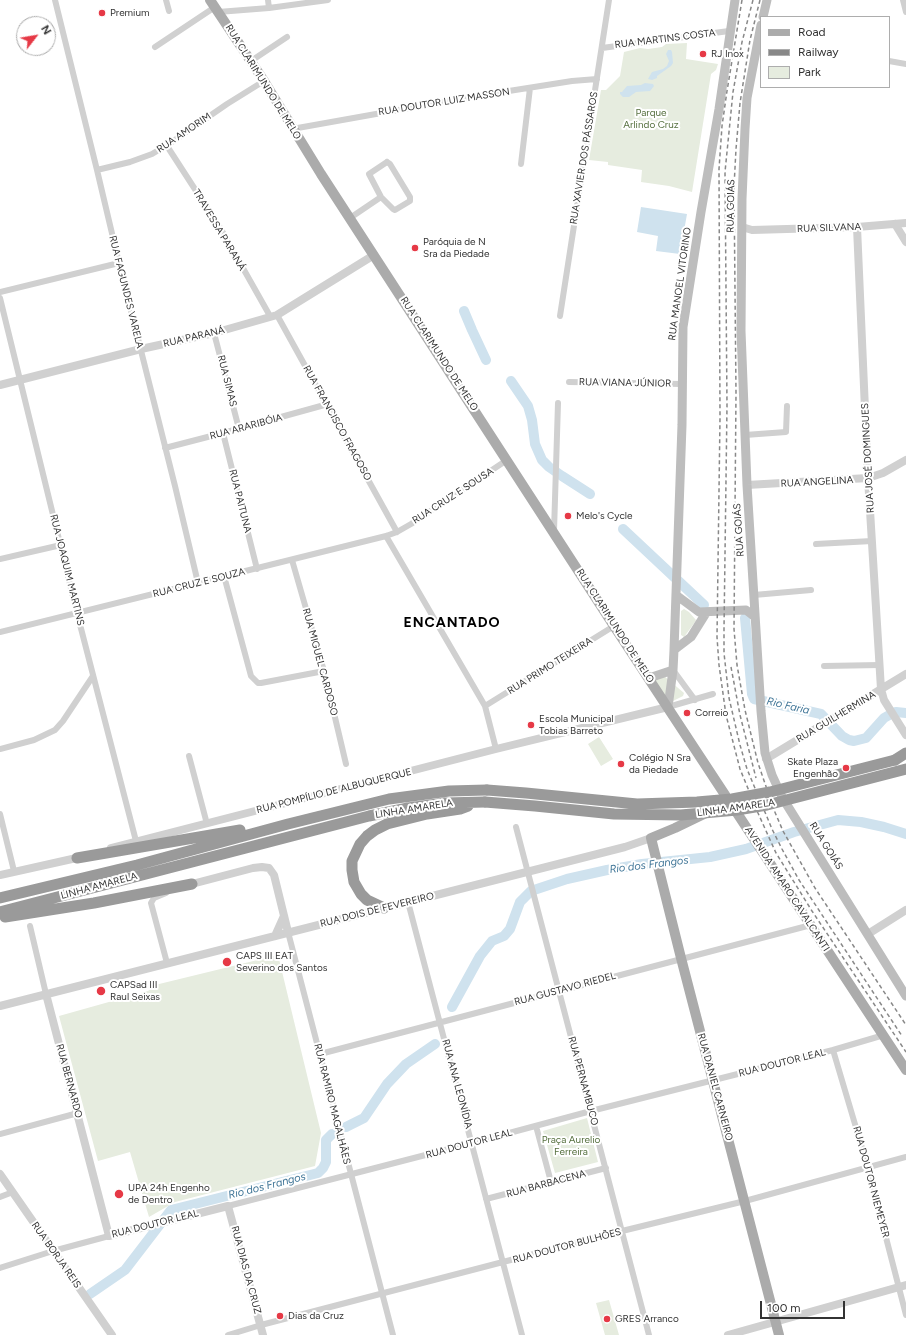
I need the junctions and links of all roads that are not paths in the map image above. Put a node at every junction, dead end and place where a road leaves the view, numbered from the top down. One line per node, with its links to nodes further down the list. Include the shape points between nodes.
1 (55, 0): 28 (street, RUA FAGUNDES VARELA)
2 (166, 0): 11 (street)
3 (268, 0): 10 (street)
4 (328, 0): 10 (street)
5 (609, 0): 18 (street, RUA XAVIER DOS PÁSSAROS)
6 (734, 0): 14 (main road, RUA MANOEL VITORINO)
7 (767, 0): 13 (main road)
8 (903, 0): 12 (street)
9 (214, 6): 10 (street); 17 (street); 19 (main road, RUA CLARIMUNDO DE MELO)
10 (269, 8)
11 (169, 11)
12 (906, 12)
13 (763, 16)
14 (729, 31): 18 (street, RUA MARTINS COSTA); 49 (main road, RUA MANOEL VITORINO, via 685,318)
15 (287, 38): 19 (street)
16 (759, 42): 33 (main road, RUA GOIÁS, via 747,98)
17 (155, 47)
18 (602, 48): 22 (street, RUA XAVIER DOS PÁSSAROS)
19 (251, 61): 23 (main road, RUA CLARIMUNDO DE MELO)
20 (890, 61): 21 (street)
21 (906, 64)
22 (597, 79): 24 (street, RUA DOUTOR LUIZ MASSON); 43 (street, RUA XAVIER DOS PÁSSAROS)
23 (264, 81): 25 (main road, RUA CLARIMUNDO DE MELO); 26 (street, RUA AMORIM)
24 (530, 88): 25 (street, RUA DOUTOR LUIZ MASSON); 27 (street)
25 (292, 129): 30 (main road, RUA CLARIMUNDO DE MELO)
26 (167, 146): 28 (street, RUA AMORIM, via 130,162); 42 (street, TRAVESSA PARANÁ)
27 (521, 164)
28 (97, 170): 39 (street, RUA FAGUNDES VARELA)
29 (381, 197): 29 (street, via 368,174 387,162 411,199 394,210); 30 (street)
30 (350, 218): 38 (main road, RUA CLARIMUNDO DE MELO)
31 (906, 223): 32 (street, RUA SILVANA)
32 (895, 224): 34 (street, RUA SILVANA); 37 (street)
33 (742, 227): 35 (street, RUA SILVANA); 36 (main road, RUA GOIÁS)
34 (857, 227): 35 (street, RUA SILVANA); 60 (street, RUA JOSÉ DOMINGUES)
35 (752, 230): 36 (street)
36 (742, 237): 56 (main road, RUA GOIÁS, via 741,331)
37 (906, 242)
38 (374, 254): 42 (street, RUA PARANÁ); 58 (main road, RUA CLARIMUNDO DE MELO)
39 (119, 263): 40 (street); 46 (street, RUA FAGUNDES VARELA)
40 (0, 292)
41 (0, 298): 44 (street, RUA JOAQUIM MARTINS)
42 (274, 316): 45 (street, RUA PARANÁ); 52 (street, RUA FRANCISCO FRAGOSO)
43 (560, 316)
44 (2, 320): 47 (street, RUA JOAQUIM MARTINS)
45 (214, 333): 46 (street, RUA PARANÁ); 54 (street, RUA SIMAS)
46 (141, 349): 47 (street, RUA PARANÁ); 57 (street, RUA FAGUNDES VARELA)
47 (20, 379): 50 (street, RUA PARANÁ); 67 (street, RUA JOAQUIM MARTINS)
48 (569, 382): 49 (street, RUA VIANA JÚNIOR)
49 (681, 384): 73 (main road, RUA MANOEL VITORINO)
50 (0, 385)
51 (558, 403): 62 (street)
52 (328, 404): 54 (street, RUA ARARIBÓIA); 63 (street, RUA FRANCISCO FRAGOSO)
53 (787, 406): 56 (street, via 786,432)
54 (239, 429): 55 (street, RUA ARARIBÓIA)
55 (223, 433): 57 (street, RUA ARARIBÓIA); 70 (street, RUA PAITUNA)
56 (745, 435): 61 (main road, RUA GOIÁS)
57 (165, 448): 72 (street, RUA FAGUNDES VARELA)
58 (507, 460): 62 (main road, RUA CLARIMUNDO DE MELO); 63 (street, RUA CRUZ E SOUSA)
59 (906, 460): 60 (street, RUA ANGELINA)
60 (868, 478): 61 (street, RUA ANGELINA); 65 (street, RUA JOSÉ DOMINGUES)
61 (746, 485): 75 (main road, RUA GOIÁS)
62 (554, 531): 79 (main road, RUA CLARIMUNDO DE MELO)
63 (397, 532): 64 (street, RUA CRUZ E SOUZA)
64 (386, 536): 69 (street, RUA CRUZ E SOUZA); 92 (street)
65 (872, 541): 66 (street); 83 (street, RUA JOSÉ DOMINGUES)
66 (816, 544)
67 (61, 545): 68 (street); 77 (street, RUA JOAQUIM MARTINS)
68 (0, 559)
69 (292, 560): 70 (street, RUA CRUZ E SOUZA); 84 (street, RUA MIGUEL CARDOSO)
70 (257, 568): 71 (street, RUA CRUZ E SOUZA)
71 (224, 576): 72 (street, RUA CRUZ E SOUZA); 84 (street, via 251,676 258,683)
72 (198, 583): 77 (street, RUA CRUZ E SOUZA)
73 (676, 590): 78 (main road, via 696,611); 81 (main road, RUA MANOEL VITORINO)
74 (811, 590): 75 (street)
75 (754, 595): 76 (main road, RUA GOIÁS)
76 (750, 607): 78 (main road); 100 (main road, RUA GOIÁS, via 755,617)
77 (77, 613): 80 (street, RUA CRUZ E SOUZA); 87 (street, RUA JOAQUIM MARTINS)
78 (706, 613): 81 (main road, via 691,637)
79 (614, 626): 88 (main road, RUA CLARIMUNDO DE MELO); 92 (street, RUA PRIMO TEIXEIRA)
80 (0, 632)
81 (674, 650): 85 (main road, RUA MANOEL VITORINO)
82 (824, 666): 83 (street)
83 (880, 666): 89 (street, RUA JOSÉ DOMINGUES)
84 (324, 670): 101 (street, RUA MIGUEL CARDOSO)
85 (673, 670): 88 (main road); 91 (street); 93 (main road, RUA MANOEL VITORINO)
86 (906, 674): 89 (street, RUA GUILHERMINA)
87 (93, 676): 95 (street, via 55,730 34,740); 111 (street, RUA JOAQUIM MARTINS)
88 (649, 678): 93 (main road, RUA CLARIMUNDO DE MELO)
89 (881, 689): 94 (street); 100 (street, RUA GUILHERMINA)
90 (713, 694): 91 (street)
91 (695, 700): 93 (street)
92 (485, 706): 96 (street)
93 (668, 707): 96 (street, RUA POMPÍLIO DE ALBUQUERQUE); 103 (main road, AVENIDA AMARO CAVALCANTI)
94 (906, 735)
95 (0, 749)
96 (496, 749): 107 (street, RUA POMPÍLIO DE ALBUQUERQUE)
97 (906, 753): 99 (highway, LINHA AMARELA)
98 (189, 756): 107 (street)
99 (901, 758): 108 (highway, LINHA AMARELA, bridge, via 770,792 732,799 637,804 487,790 449,791 383,801)
100 (766, 759): 128 (main road, RUA GOIÁS, via 776,785)
101 (346, 764)
102 (906, 769): 104 (highway, LINHA AMARELA, bridge, via 767,805 687,815 614,814)
103 (711, 775): 105 (main road, via 718,798); 112 (main road, AVENIDA AMARO CAVALCANTI)
104 (480, 802): 120 (highway, via 460,809 387,824 367,836 352,860 354,882 367,900); 122 (highway, LINHA AMARELA, via 426,805 369,816)
105 (715, 809): 110 (main road, RUA DOIS DE FEVEREIRO); 112 (main road, via 726,811 733,816)
106 (0, 814): 114 (street)
107 (207, 824): 111 (street, RUA POMPÍLIO DE ALBUQUERQUE)
108 (288, 824): 113 (highway); 118 (highway, LINHA AMARELA, via 137,865)
109 (516, 827): 115 (street, RUA PERNAMBUCO)
110 (651, 838): 115 (street, RUA DOIS DE FEVEREIRO); 130 (main road, RUA DANIEL CARNEIRO)
111 (136, 841): 113 (street, RUA POMPÍLIO DE ALBUQUERQUE)
112 (758, 845): 125 (main road, AVENIDA AMARO CAVALCANTI)
113 (77, 858): 114 (street, RUA POMPÍLIO DE ALBUQUERQUE)
114 (14, 871): 116 (street, RUA POMPÍLIO DE ALBUQUERQUE)
115 (528, 871): 119 (street, RUA DOIS DE FEVEREIRO); 132 (street, RUA PERNAMBUCO)
116 (0, 875)
117 (192, 884): 123 (street, RUA RAMIRO MAGALHÃES, via 262,867 269,868 273,872); 124 (highway); 131 (street, via 152,900)
118 (0, 898)
119 (408, 902): 120 (street, RUA DOIS DE FEVEREIRO); 136 (street, RUA ANA LEONÍDIA)
120 (384, 908): 127 (street, RUA DOIS DE FEVEREIRO)
121 (906, 910): 128 (street)
122 (0, 912)
123 (284, 916): 127 (street, RUA RAMIRO MAGALHÃES); 129 (street)
124 (0, 918)
125 (811, 925): 130 (street, RUA GUSTAVO RIEDEL); 137 (main road, AVENIDA AMARO CAVALCANTI)
126 (30, 926): 133 (street, RUA BERNARDO)
127 (288, 932): 129 (street, RUA DOIS DE FEVEREIRO); 139 (street, RUA RAMIRO MAGALHÃES)
128 (868, 934): 134 (main road, RUA GOIÁS)
129 (275, 936): 131 (street, RUA DOIS DE FEVEREIRO)
130 (681, 958): 132 (street, RUA GUSTAVO RIEDEL); 141 (main road, RUA DANIEL CARNEIRO)
131 (167, 963): 133 (street, RUA DOIS DE FEVEREIRO)
132 (559, 991): 136 (street, RUA GUSTAVO RIEDEL); 142 (street, RUA PERNAMBUCO)
133 (46, 994): 135 (street, RUA DOIS DE FEVEREIRO); 143 (street, RUA BERNARDO)
134 (906, 996)
135 (0, 1006)
136 (441, 1022): 139 (street, RUA GUSTAVO RIEDEL); 146 (street, RUA ANA LEONÍDIA)
137 (884, 1035): 138 (street, RUA DOUTOR LEAL); 140 (main road, AVENIDA AMARO CAVALCANTI)
138 (833, 1050): 141 (street, RUA DOUTOR LEAL); 149 (street, RUA DOUTOR NIEMEYER)
139 (320, 1054): 151 (street, RUA RAMIRO MAGALHÃES)
140 (906, 1070)
141 (713, 1081): 142 (street, RUA DOUTOR LEAL); 156 (main road, RUA DANIEL CARNEIRO)
142 (591, 1111): 144 (street, RUA DOUTOR LEAL); 148 (street, RUA PERNAMBUCO)
143 (78, 1113): 145 (street); 159 (street, RUA BERNARDO)
144 (536, 1126): 146 (street, RUA DOUTOR LEAL); 152 (street)
145 (0, 1134)
146 (472, 1143): 151 (street, RUA DOUTOR LEAL); 155 (street, RUA ANA LEONÍDIA)
147 (906, 1157): 149 (street, RUA DOUTOR BULHÕES)
148 (606, 1168): 152 (street, RUA BARBACENA); 158 (street, RUA PERNAMBUCO)
149 (868, 1168): 156 (street, RUA DOUTOR BULHÕES); 163 (street, RUA DOUTOR NIEMEYER)
150 (0, 1174): 153 (street, RUA BORJA REIS)
151 (350, 1174): 157 (street, RUA DOUTOR LEAL); 164 (street, RUA RAMIRO MAGALHÃES)
152 (551, 1182): 155 (street, RUA BARBACENA)
153 (13, 1192): 154 (street); 160 (street, RUA BORJA REIS)
154 (0, 1197)
155 (486, 1199): 161 (street, RUA ANA LEONÍDIA)
156 (745, 1201): 158 (street, RUA DOUTOR BULHÕES); 166 (main road, RUA DANIEL CARNEIRO)
157 (228, 1206): 159 (street, RUA DOUTOR LEAL); 167 (street, RUA DIAS DA CRUZ)
158 (622, 1231): 161 (street, RUA DOUTOR BULHÕES); 173 (street, RUA PERNAMBUCO)
159 (109, 1236): 160 (street, RUA DOUTOR LEAL)
160 (53, 1251): 162 (street, RUA DOUTOR LEAL); 168 (street, RUA BORJA REIS)
161 (504, 1263): 164 (street, RUA DOUTOR BULHÕES); 172 (street, RUA ANA LEONÍDIA)
162 (0, 1268)
163 (902, 1286): 165 (street, RUA DOUTOR NIEMEYER); 166 (street)
164 (383, 1293): 167 (street, RUA DOUTOR BULHÕES); 171 (street, RUA RAMIRO MAGALHÃES)
165 (906, 1315)
166 (776, 1322): 174 (street); 175 (main road, RUA DANIEL CARNEIRO)
167 (261, 1325): 169 (street, RUA DOUTOR BULHÕES); 170 (street, RUA DIAS DA CRUZ)
168 (112, 1335)
169 (228, 1335)
170 (263, 1335)
171 (393, 1335)
172 (522, 1335)
173 (649, 1335)
174 (728, 1335)
175 (779, 1335)

